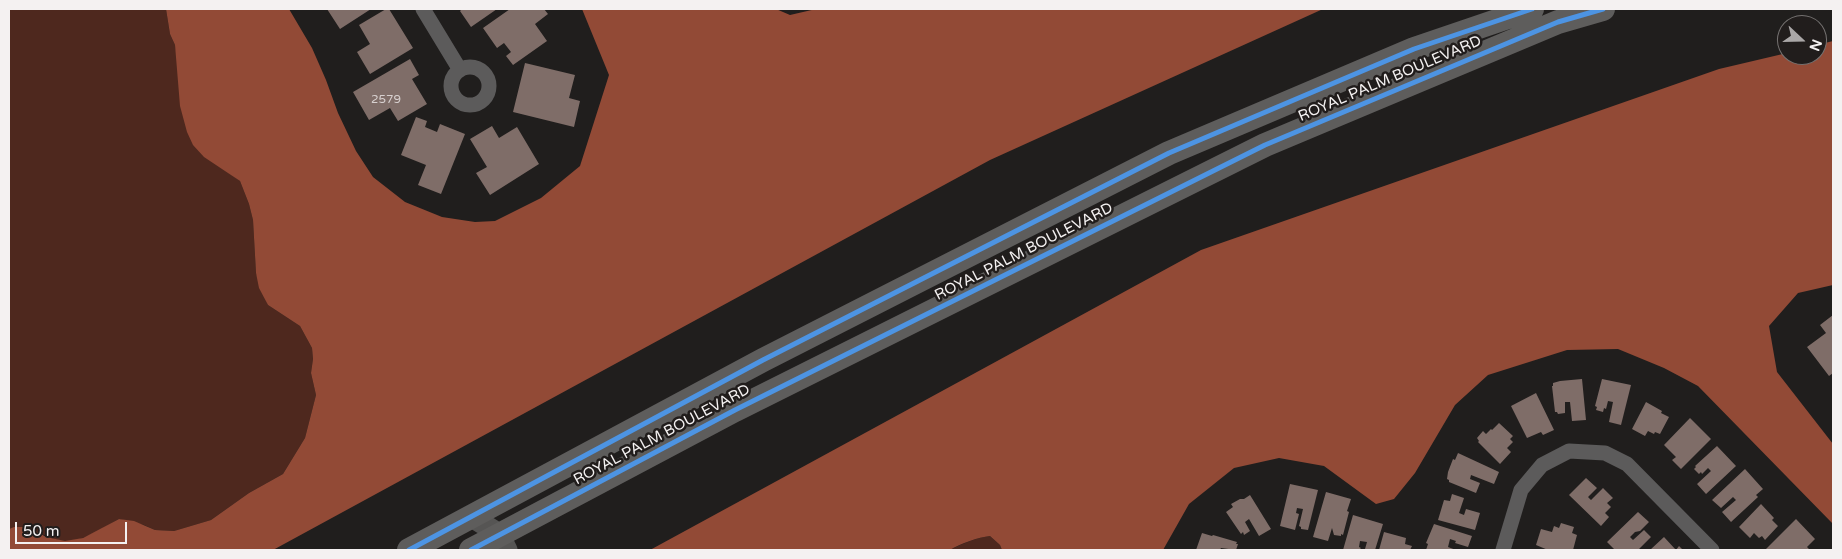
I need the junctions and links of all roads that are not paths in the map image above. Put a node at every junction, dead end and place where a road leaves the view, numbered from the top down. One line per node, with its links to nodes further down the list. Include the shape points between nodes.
1 (424, 9): 4 (street)
2 (1532, 9): 5 (main road, ROYAL PALM BOULEVARD, via 1414,49 1169,153 763,360)
3 (1603, 9): 6 (main road, ROYAL PALM BOULEVARD, via 1558,22 1265,145 735,410)
4 (460, 70)
5 (472, 517): 6 (street); 7 (main road, ROYAL PALM BOULEVARD); 8 (street)
6 (503, 542): 8 (main road, ROYAL PALM BOULEVARD)
7 (408, 550)
8 (472, 550)
9 (1504, 550): 10 (street, via 1521,490 1542,465 1569,450 1606,453 1627,464)
10 (1712, 550)

